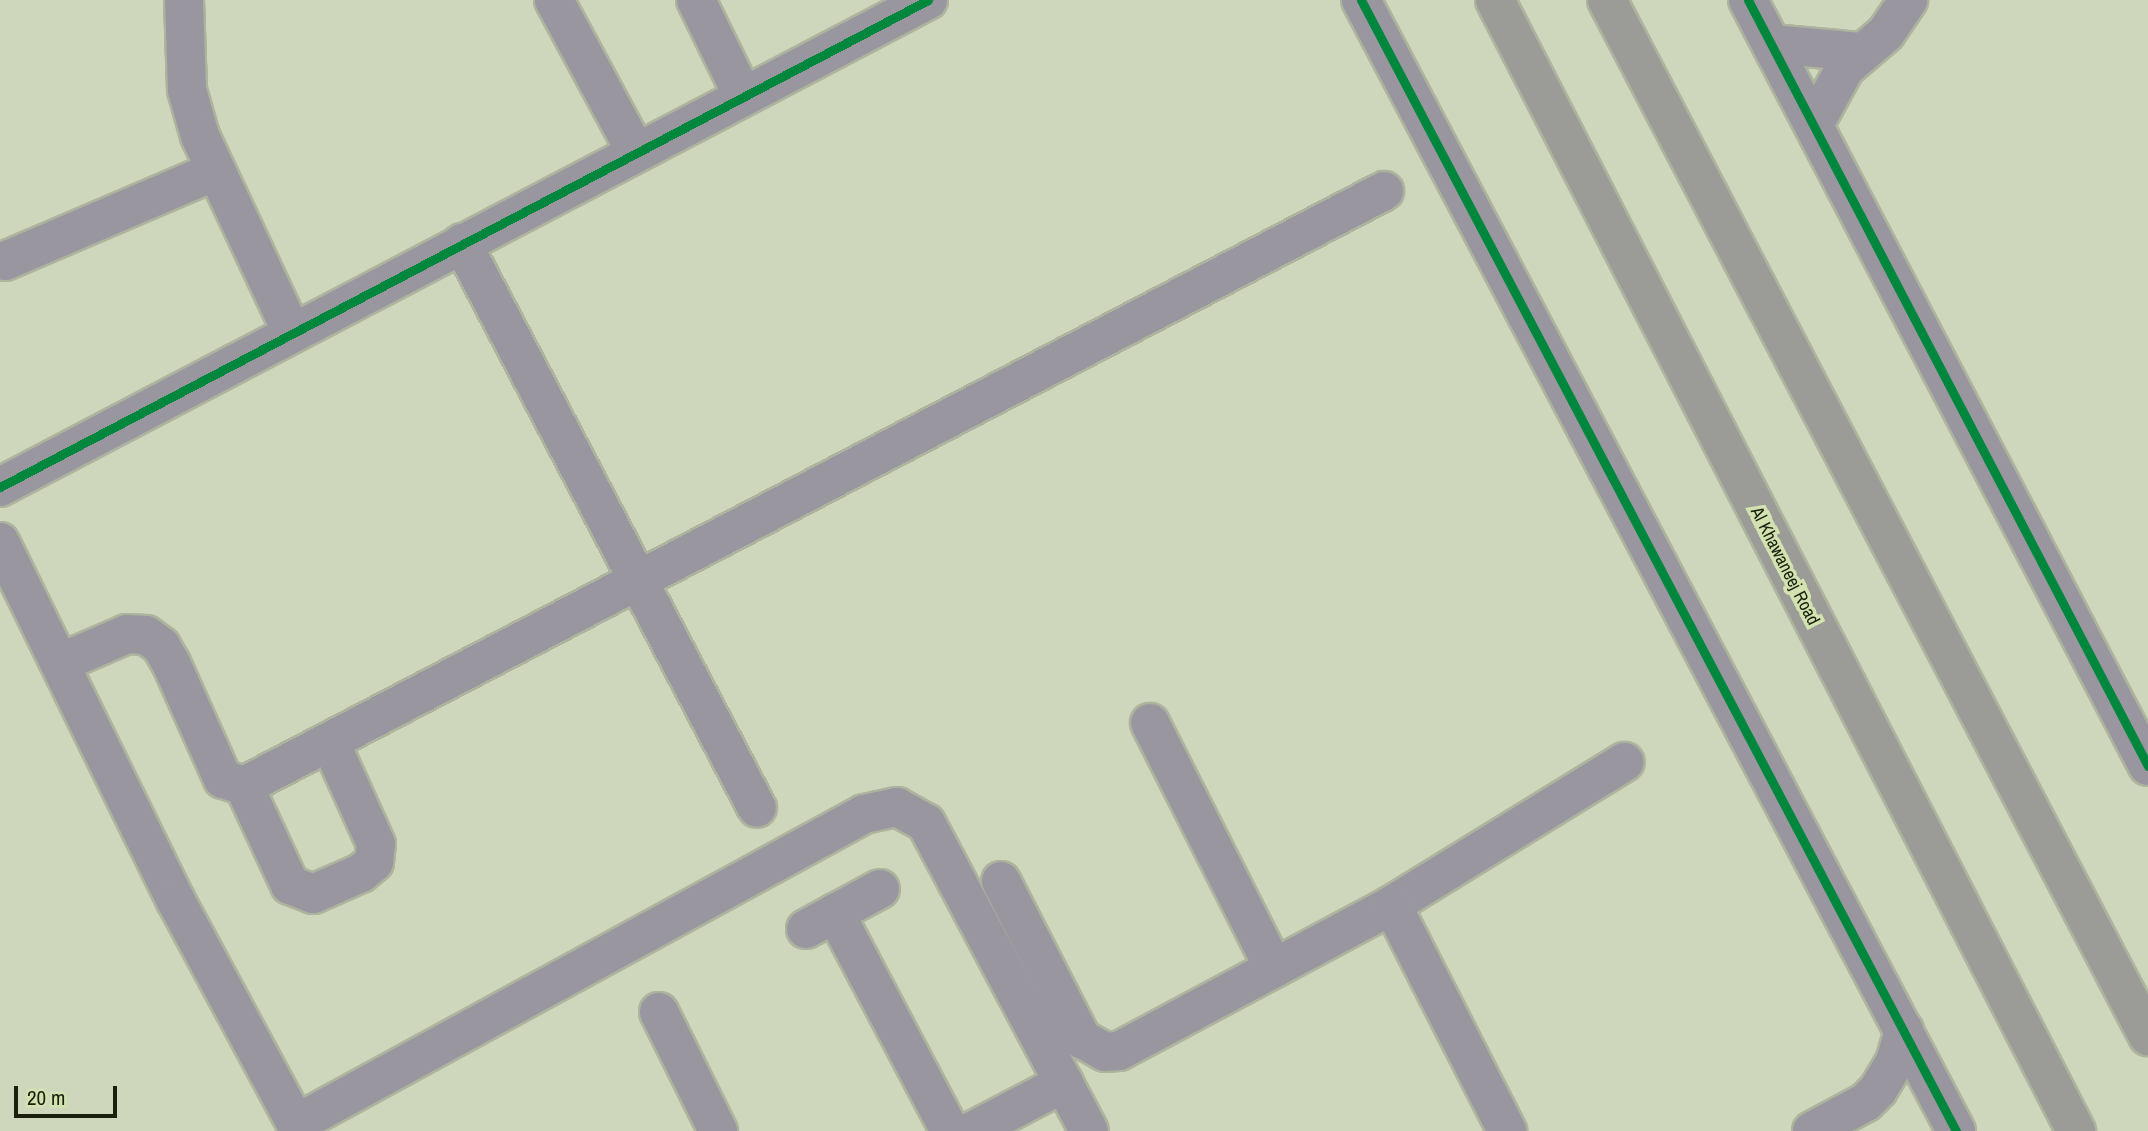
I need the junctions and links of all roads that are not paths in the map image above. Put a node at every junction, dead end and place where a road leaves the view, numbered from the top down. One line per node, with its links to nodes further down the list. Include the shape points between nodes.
1 (184, 0): 15 (street, via 187,90)
2 (554, 0): 14 (street)
3 (696, 0): 12 (street)
4 (928, 0): 12 (street)
5 (1361, 0): 35 (street)
6 (1494, 0): 47 (highway, Al Khawaneej Road)
7 (1607, 0): 36 (highway)
8 (1748, 0): 10 (street)
9 (1908, 0): 11 (street, via 1886,33)
10 (1772, 44): 11 (street); 13 (street)
11 (1860, 52): 13 (street, via 1833,86)
12 (743, 96): 14 (street)
13 (1814, 125): 27 (street)
14 (636, 152): 17 (street)
15 (215, 171): 18 (street); 19 (street)
16 (1384, 191): 22 (street)
17 (462, 243): 19 (street); 22 (street)
18 (5, 261)
19 (292, 332): 20 (street)
20 (0, 486)
21 (0, 542): 23 (street)
22 (639, 582): 25 (street); 29 (street)
23 (60, 663): 28 (street, via 127,634 146,635 161,646 171,663 223,779); 40 (street, via 176,901)
24 (1150, 723): 33 (street)
25 (330, 742): 28 (street); 28 (street, via 376,845 374,862 361,873 313,894 290,885)
26 (1624, 762): 32 (street)
27 (2148, 766)
28 (244, 786)
29 (757, 808)
30 (1001, 881): 33 (street, via 1082,1039 1105,1052 1131,1045)
31 (880, 889): 42 (street, via 821,921)
32 (1392, 905): 33 (street); 45 (street)
33 (1274, 968)
34 (659, 1012): 41 (street)
35 (1904, 1030): 38 (street, via 1895,1062); 39 (street)
36 (2148, 1036)
37 (1064, 1083): 40 (street, via 926,823 914,812 879,807); 43 (street); 44 (street)
38 (1866, 1102): 39 (street, via 1898,1101); 46 (street)
39 (1950, 1121)
40 (298, 1127)
41 (718, 1131)
42 (950, 1131)
43 (972, 1131)
44 (1089, 1131)
45 (1507, 1131)
46 (1812, 1131)
47 (2076, 1131)

